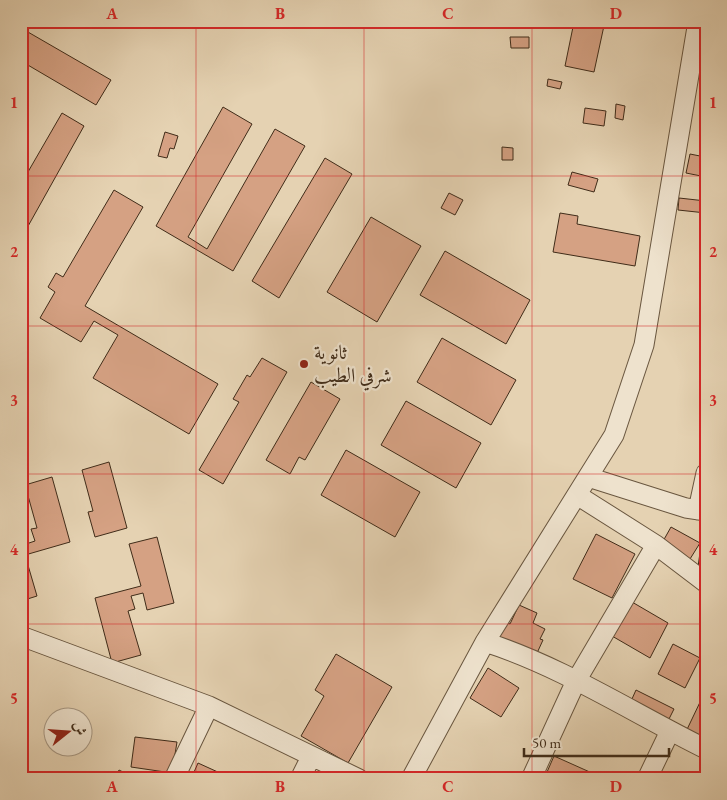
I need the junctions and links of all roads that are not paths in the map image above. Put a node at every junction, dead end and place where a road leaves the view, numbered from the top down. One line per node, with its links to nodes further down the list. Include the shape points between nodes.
1 (698, 21): 3 (street, via 644,345 614,435)
2 (706, 473): 5 (street)
3 (588, 477): 4 (street); 5 (street)
4 (577, 495): 6 (street); 9 (street)
5 (702, 511)
6 (656, 545): 7 (street); 10 (street)
7 (706, 583)
8 (21, 636): 11 (street)
9 (485, 642): 10 (street); 18 (street)
10 (576, 681): 12 (street); 19 (street)
11 (208, 706): 14 (street); 15 (street)
12 (670, 731): 13 (street); 20 (street)
13 (706, 749)
14 (311, 757): 16 (street); 17 (street)
15 (174, 779)
16 (300, 779)
17 (359, 779)
18 (411, 779)
19 (531, 779)
20 (647, 779)

